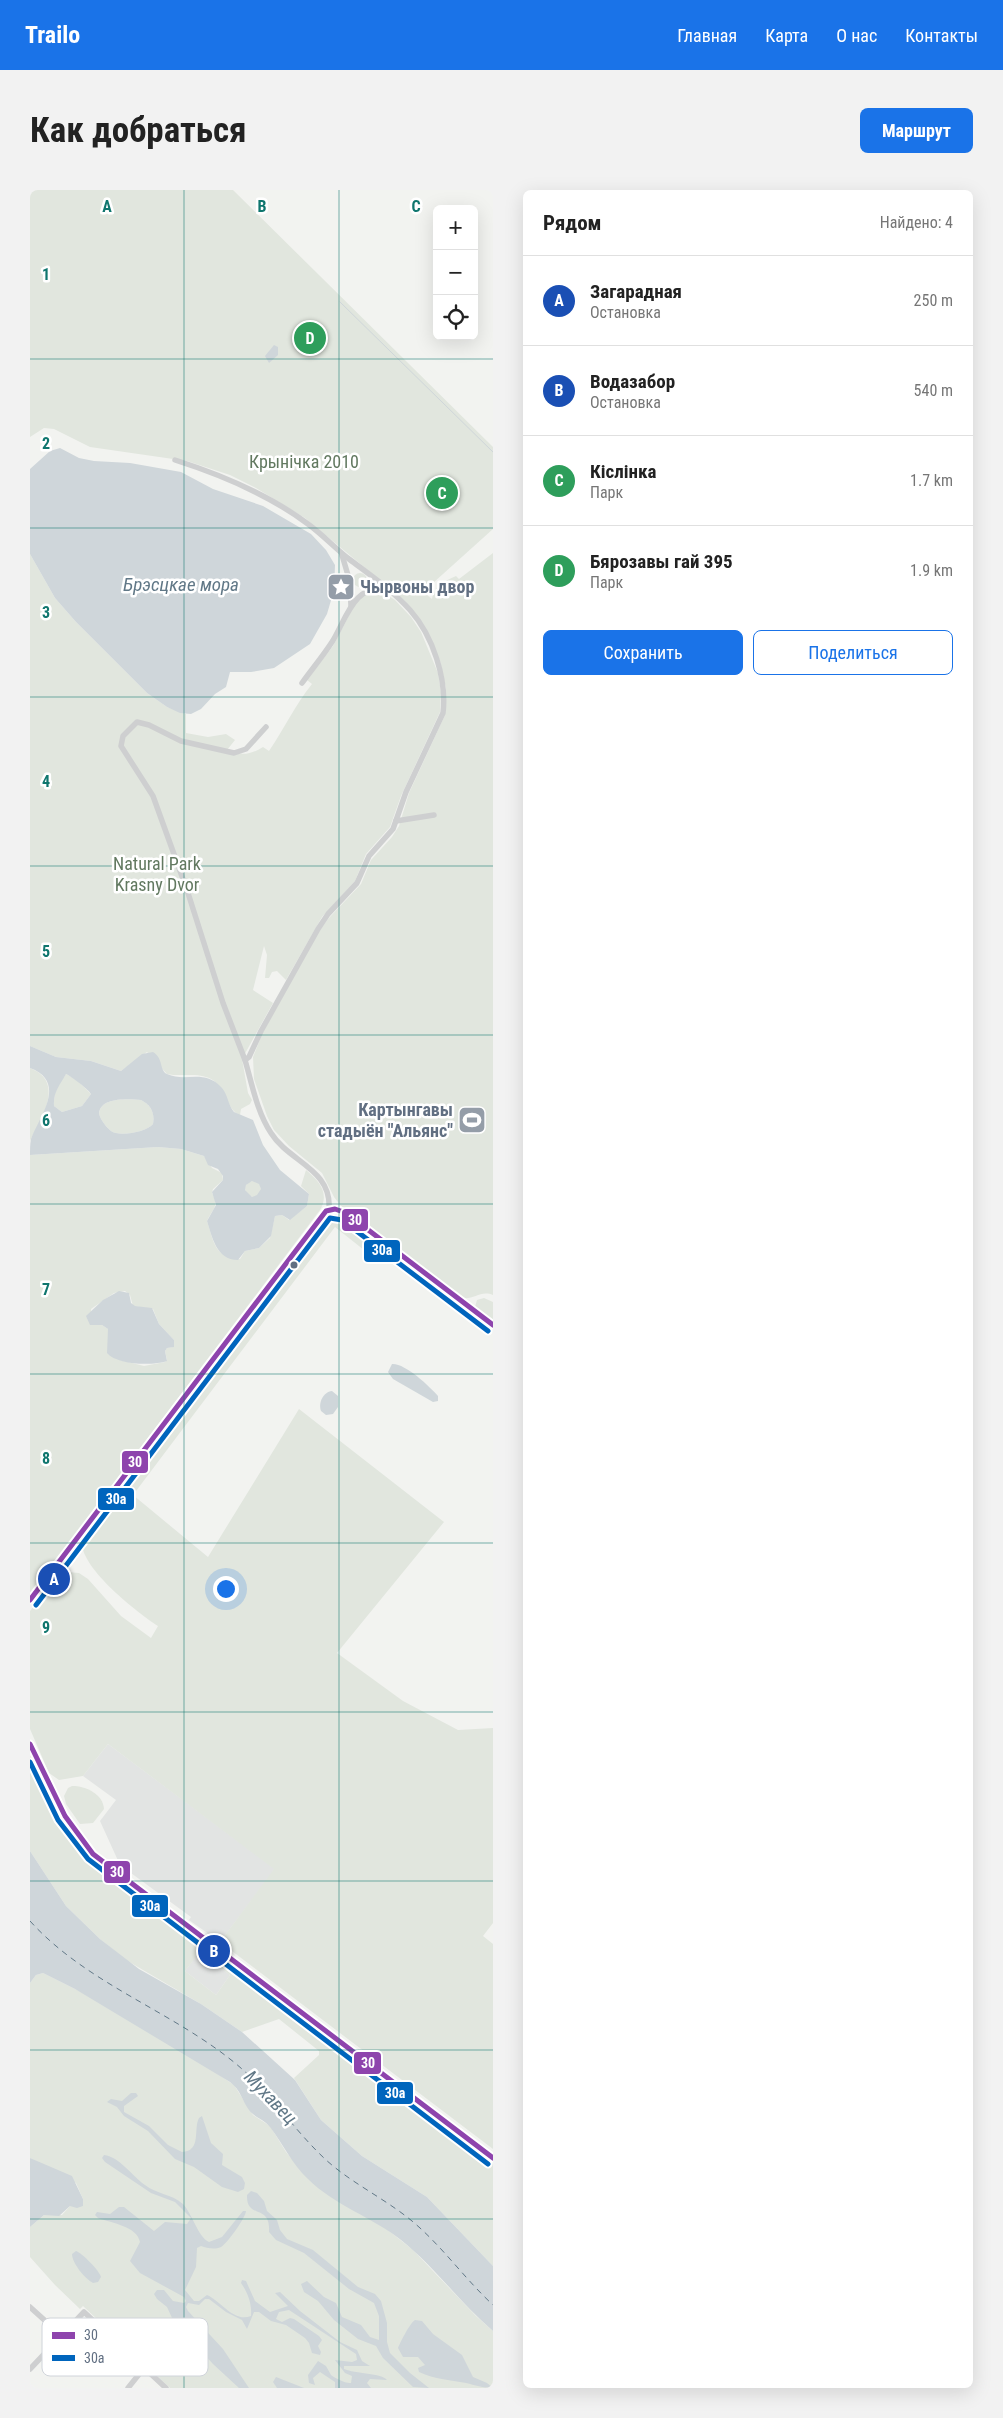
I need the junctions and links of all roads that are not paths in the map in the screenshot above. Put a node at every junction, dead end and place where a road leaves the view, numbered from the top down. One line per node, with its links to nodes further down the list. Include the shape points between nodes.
1 (175, 460): 2 (street, via 225,477 263,496 309,525)
2 (339, 550): 3 (street); 4 (street, via 348,571)
3 (391, 593): 4 (street, via 374,589 358,597); 8 (street, via 410,610 426,634 438,664 444,701 440,723 406,792)
4 (351, 606): 5 (street, via 334,639)
5 (302, 682)
6 (266, 727): 9 (street, via 246,749 234,753 181,741 149,724 137,722 123,736 121,746 153,796)
7 (434, 816): 8 (street)
8 (396, 821): 9 (street, via 390,834 369,856 358,883 318,929)
9 (245, 1060): 10 (street, via 268,1128 282,1146 318,1175 328,1191)
10 (329, 1210): 11 (street, via 338,1209 346,1213); 12 (street, via 315,1223)
11 (493, 1325)
12 (30, 1600)
13 (30, 1744): 14 (street, via 62,1810 92,1854)
14 (493, 2158)
15 (30, 2307): 16 (street)
16 (42, 2318)
17 (78, 2318): 18 (street, via 84,2312)
18 (90, 2318)
19 (42, 2356): 20 (street)
20 (30, 2369)
21 (138, 2376): 23 (street)
22 (153, 2376): 24 (street)
23 (128, 2388)
24 (166, 2388)

